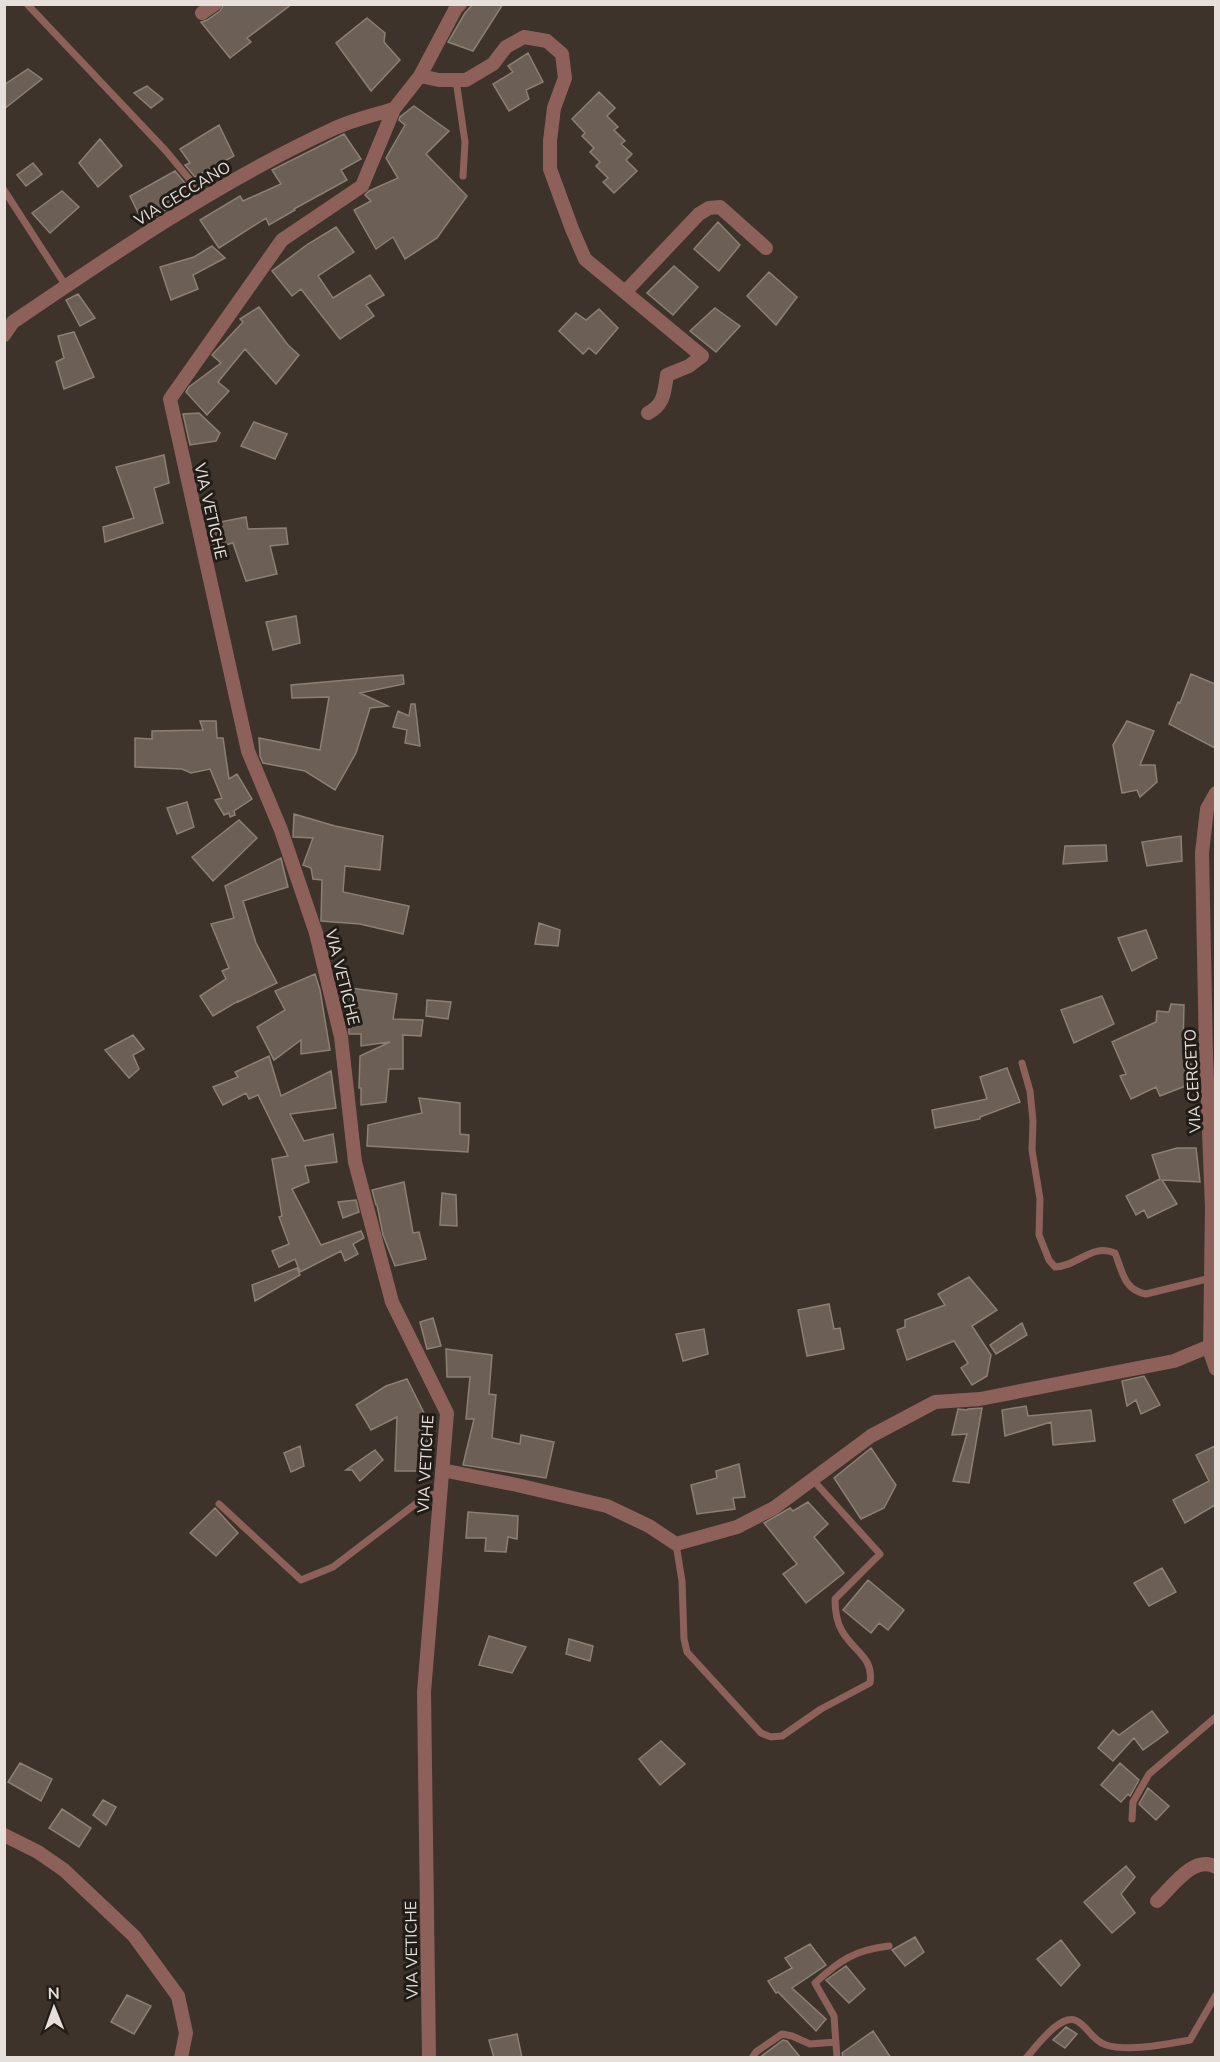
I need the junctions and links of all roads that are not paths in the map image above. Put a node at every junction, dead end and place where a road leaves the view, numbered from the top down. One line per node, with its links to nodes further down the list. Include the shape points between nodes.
1 (27, 4): 10 (lane, via 166,151)
2 (215, 4): 4 (street)
3 (458, 6): 5 (street, VIA VETICHE)
4 (202, 13)
5 (420, 76): 6 (street); 7 (street, VIA VETICHE)
6 (456, 80): 8 (lane, via 465,142); 13 (street, via 466,80 493,64 506,47 524,37 547,41 562,54 565,78 554,108 550,169 585,259)
7 (394, 109): 10 (street, VIA CECCANO, via 335,128); 21 (street, VIA VETICHE, via 362,186 282,240 170,399 248,751 281,830 316,933 341,1037 355,1162 392,1302 447,1413)
8 (463, 176)
9 (4, 190): 12 (lane)
10 (205, 198): 12 (street, VIA CECCANO, via 147,231)
11 (766, 248): 13 (street, via 720,207 709,208)
12 (66, 286): 14 (street, VIA CECCANO, via 13,322)
13 (626, 291): 15 (street, via 702,356 667,375 658,408)
14 (4, 335)
15 (648, 413)
16 (1215, 793): 18 (street, VIA CERCETO, via 1207,809 1202,853)
17 (1022, 1063): 18 (lane, via 1033,1121 1039,1235 1055,1267 1065,1267 1094,1251 1107,1250 1116,1253 1129,1287 1137,1292 1146,1294)
18 (1211, 1278): 19 (street, VIA CERCETO)
19 (1210, 1347): 20 (street, VIA CERCETO); 22 (street, via 1174,1361 980,1399 935,1402 871,1436)
20 (1215, 1370)
21 (442, 1470): 23 (street, VIA VETICHE); 25 (street, via 607,1506)
22 (813, 1480): 25 (street, via 774,1508 737,1527); 25 (lane, via 880,1554 835,1599 842,1632 868,1663 870,1683 821,1709 782,1736 761,1733 687,1652)
23 (441, 1493): 24 (lane, via 426,1496 333,1567 302,1580); 35 (street, VIA VETICHE, via 424,1692)
24 (219, 1504)
25 (676, 1544)
26 (1215, 1716): 27 (lane, via 1149,1774 1133,1802)
27 (1132, 1819)
28 (4, 1835): 34 (street, via 64,1870 134,1936 178,1996 186,2033)
29 (1215, 1867): 30 (street, via 1194,1865)
30 (1157, 1901)
31 (889, 1946): 33 (lane, via 847,1956 815,1983 834,2016)
32 (1215, 1995): 38 (lane, via 1190,2040 1142,2048 1106,2045 1077,2021 1070,2020 1053,2028)
33 (836, 2042): 36 (lane, via 810,2044 782,2034); 37 (lane)
34 (181, 2058)
35 (429, 2058)
36 (752, 2058)
37 (837, 2058)
38 (1026, 2058)

